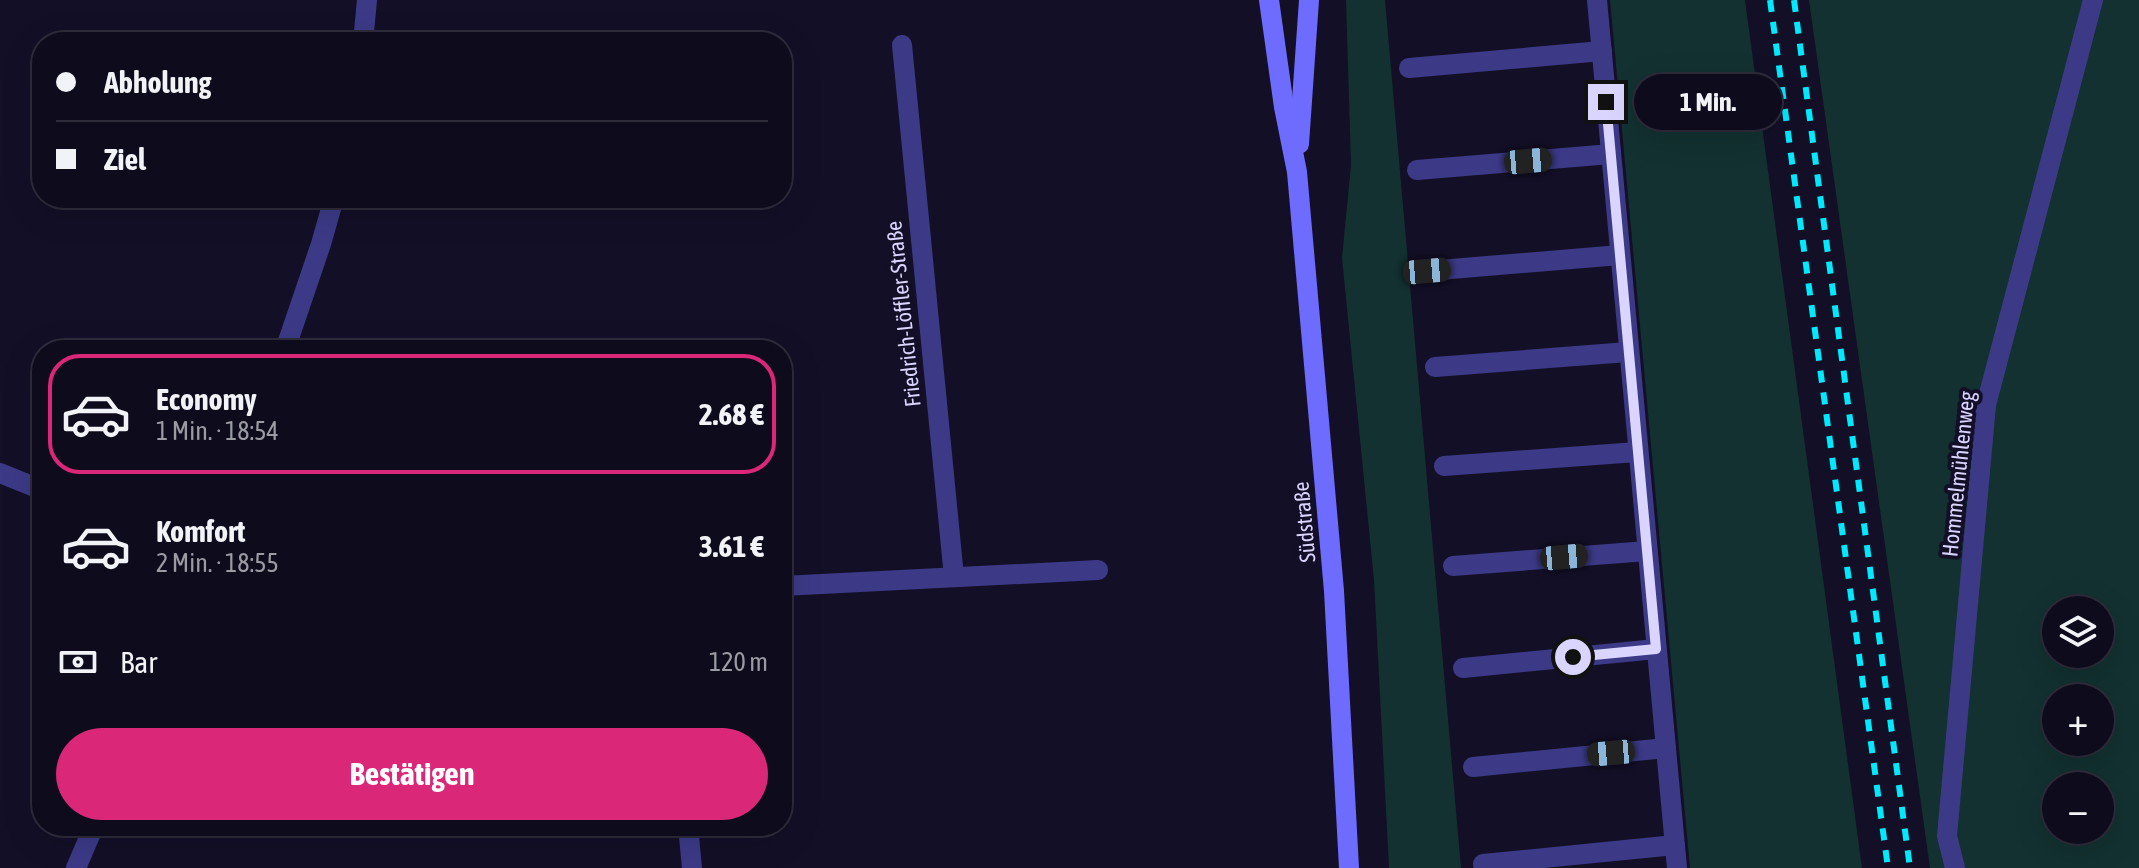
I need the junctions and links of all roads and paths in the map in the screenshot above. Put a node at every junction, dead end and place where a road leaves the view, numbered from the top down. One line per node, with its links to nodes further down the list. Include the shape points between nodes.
1 (367, 0): 6 (street)
2 (1269, 0): 12 (main road, Südstraße)
3 (1309, 0): 12 (main road, Südstraße)
4 (1597, 0): 8 (street)
5 (2093, 0): 40 (street, Hommelmühlenweg, via 1986,405 1947,836)
6 (364, 32)
7 (902, 45): 26 (street, Friedrich-Löffler-Straße)
8 (1602, 51): 9 (street); 10 (street)
9 (1409, 68)
10 (1611, 154): 11 (street); 14 (street)
11 (1417, 170)
12 (1297, 172): 38 (main road, Südstraße, via 1334,591)
13 (331, 208): 16 (street)
14 (1620, 255): 15 (street); 17 (street)
15 (1427, 271)
16 (288, 340)
17 (1628, 352): 18 (street); 19 (street)
18 (1435, 367)
19 (1637, 452): 20 (street); 23 (street)
20 (1444, 466)
21 (0, 473): 22 (street)
22 (32, 486)
23 (1647, 551): 24 (street); 28 (street)
24 (1453, 566)
25 (1098, 570): 26 (street)
26 (954, 577): 27 (street)
27 (792, 585)
28 (1656, 649): 29 (street); 30 (street)
29 (1463, 668)
30 (1666, 748): 31 (street); 34 (street)
31 (1473, 767)
32 (90, 836): 36 (street)
33 (689, 836): 37 (street)
34 (1675, 845): 35 (street); 39 (street)
35 (1483, 864)
36 (76, 868)
37 (692, 868)
38 (1349, 868)
39 (1677, 868)
40 (1955, 868)

